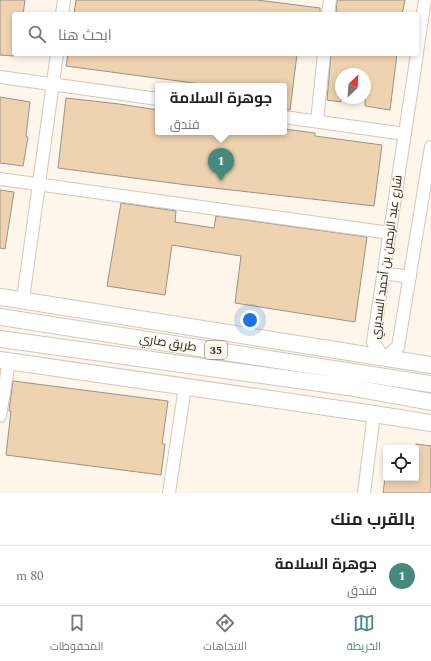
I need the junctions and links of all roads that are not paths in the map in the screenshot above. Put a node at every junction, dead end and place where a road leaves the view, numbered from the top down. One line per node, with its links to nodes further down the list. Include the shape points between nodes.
1 (64, 0): 4 (street)
2 (330, 0): 5 (street)
3 (425, 0): 6 (street, شارع عبد الرحمن بن أحمد السديري)
4 (62, 12)
5 (328, 12)
6 (419, 40)
7 (57, 56): 11 (street)
8 (324, 56): 14 (street)
9 (417, 56): 15 (street, شارع عبد الرحمن بن أحمد السديري)
10 (0, 77): 11 (street)
11 (53, 84): 12 (street); 18 (street)
12 (155, 99)
13 (287, 117): 14 (street)
14 (317, 121): 15 (street)
15 (405, 134): 20 (street, شارع عبد الرحمن بن أحمد السديري)
16 (431, 147): 19 (street, شارع عبد الرحمن بن أحمد السديري)
17 (0, 179): 18 (street)
18 (39, 185): 20 (street); 24 (street)
19 (428, 189): 22 (street, شارع عبد الرحمن بن أحمد السديري)
20 (390, 233): 21 (street, شارع عبد الرحمن بن أحمد السديري)
21 (383, 273): 22 (street); 27 (street, شارع عبد الرحمن بن أحمد السديري, via 373,342)
22 (410, 277): 27 (street, شارع عبد الرحمن بن أحمد السديري, via 398,347)
23 (0, 297): 24 (main road)
24 (23, 299): 27 (main road)
25 (0, 317): 30 (main road, طريق صاري / 35)
26 (0, 339): 32 (main road, طريق صاري / 35, via 348,387)
27 (384, 358): 29 (main road)
28 (5, 360): 31 (main road); 34 (street)
29 (431, 365)
30 (431, 384)
31 (185, 387): 33 (main road); 36 (street)
32 (431, 402)
33 (374, 414): 35 (main road); 37 (street)
34 (0, 416)
35 (431, 424)
36 (169, 493)
37 (364, 493)

